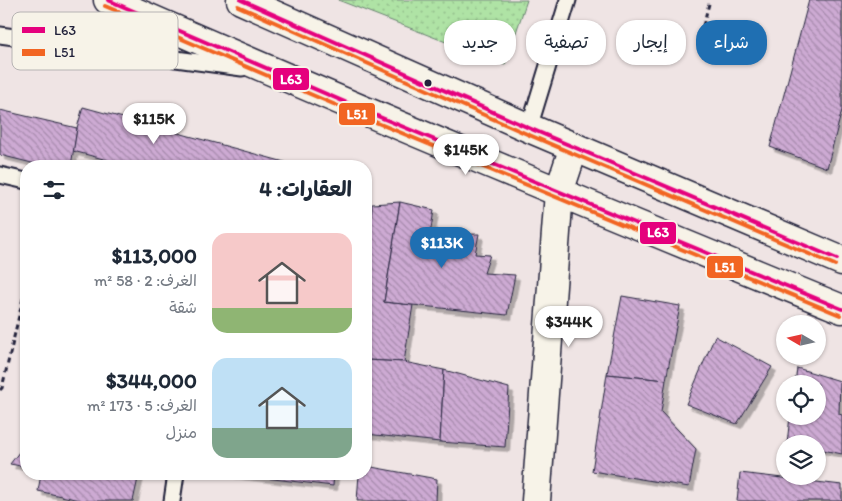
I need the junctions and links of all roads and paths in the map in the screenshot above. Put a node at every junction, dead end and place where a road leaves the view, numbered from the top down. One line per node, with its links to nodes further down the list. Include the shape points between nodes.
1 (108, 0): 5 (main road)
2 (241, 0): 10 (main road)
3 (568, 0): 10 (lane)
4 (710, 0): 6 (path)
5 (135, 12)
6 (705, 20)
7 (178, 31): 9 (main road)
8 (178, 60): 9 (lane)
9 (271, 72): 14 (main road)
10 (529, 128): 11 (main road)
11 (574, 147): 14 (main road); 15 (main road)
12 (0, 175): 13 (lane)
13 (20, 180)
14 (559, 192): 16 (main road); 21 (main road)
15 (842, 261)
16 (842, 309)
17 (20, 312): 18 (path)
18 (0, 390)
19 (175, 480): 20 (lane)
20 (172, 501)
21 (536, 501)

